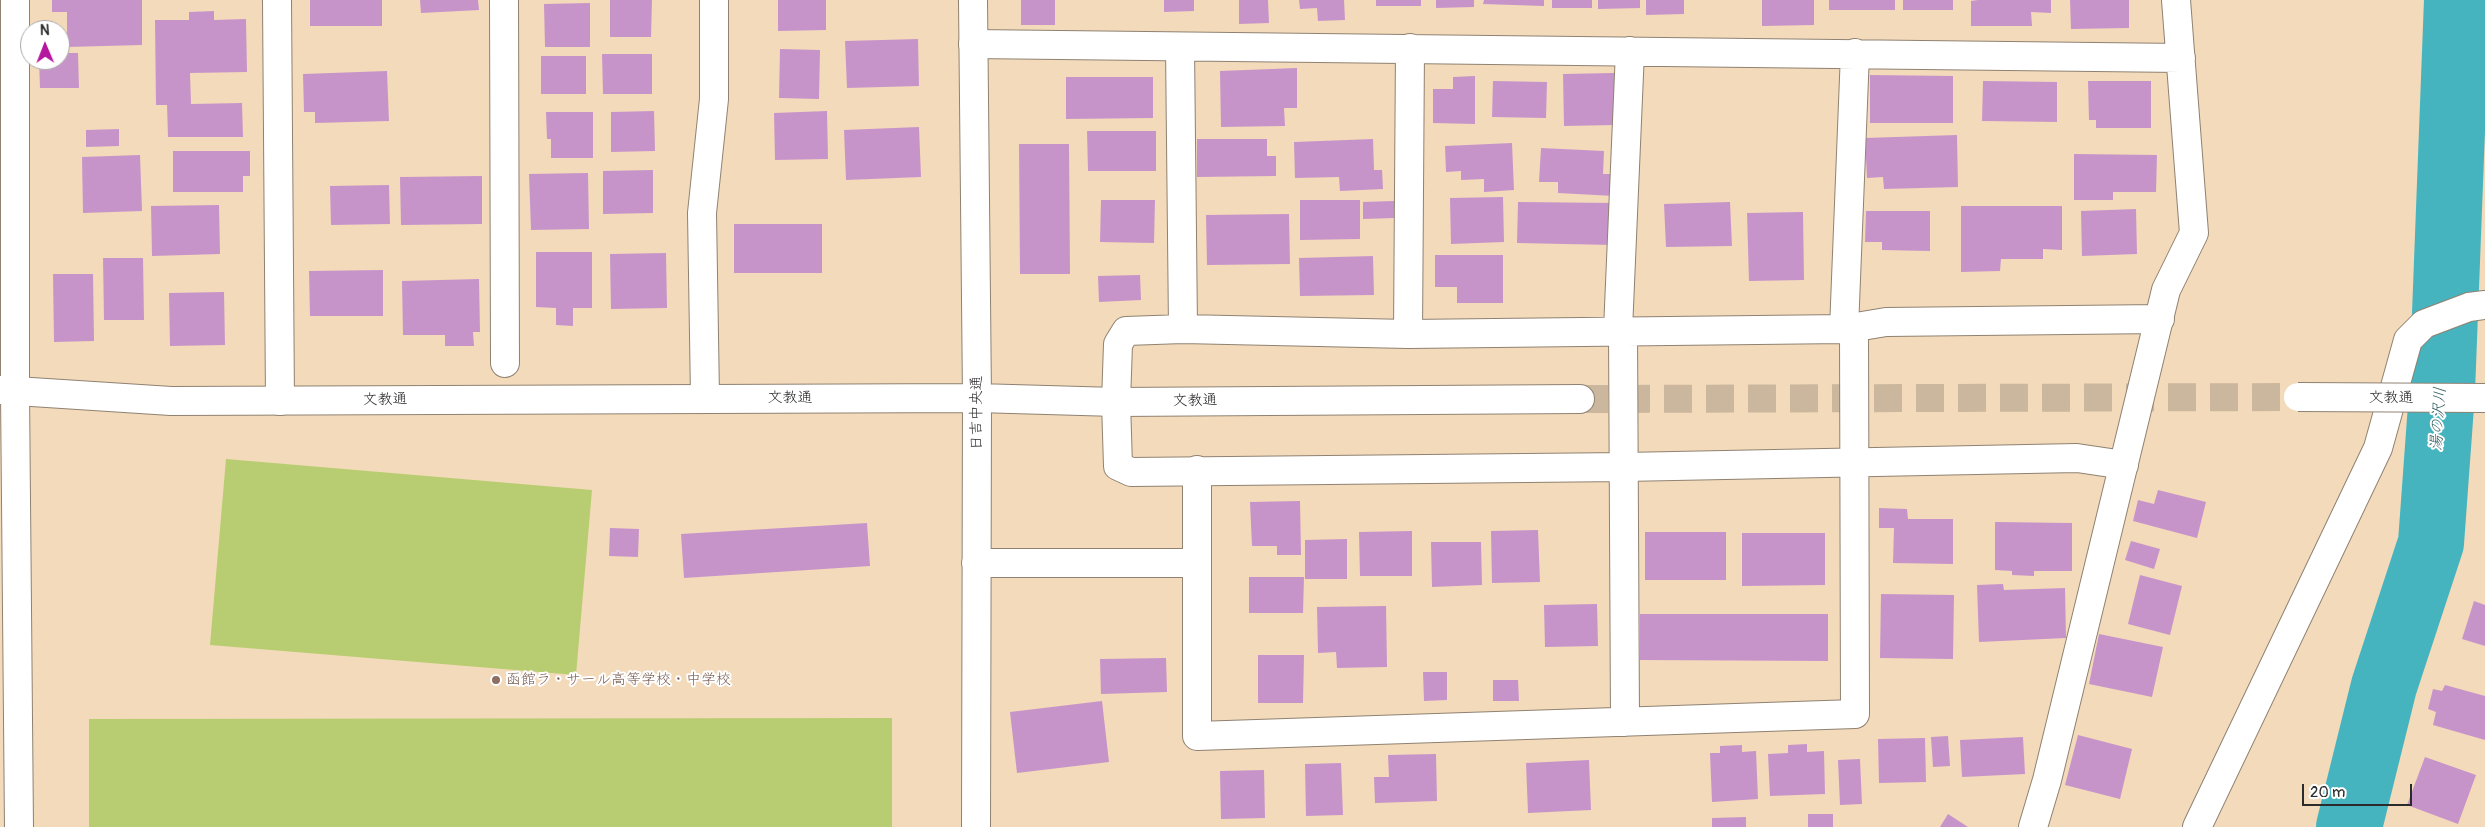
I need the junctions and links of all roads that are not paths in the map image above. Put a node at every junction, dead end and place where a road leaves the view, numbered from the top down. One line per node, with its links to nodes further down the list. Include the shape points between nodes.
1 (15, 0): 13 (street)
2 (277, 0): 27 (street)
3 (504, 0): 20 (street)
4 (714, 0): 23 (street, via 714,99 702,213)
5 (972, 0): 7 (street, 日吉中央通)
6 (2176, 0): 12 (street)
7 (973, 44): 8 (street); 24 (street, 日吉中央通)
8 (1180, 47): 9 (street); 16 (street)
9 (1410, 48): 10 (street); 19 (street)
10 (1630, 51): 11 (street); 18 (street)
11 (1855, 52): 12 (street); 17 (street)
12 (2181, 58): 15 (street, via 2194,233 2166,290)
13 (7, 190): 21 (street)
14 (2477, 306): 41 (street, via 2424,324 2408,340 2378,448)
15 (2160, 319): 17 (street, via 1886,322); 30 (street)
16 (1183, 329): 19 (street); 28 (street, via 1126,331 1118,344)
17 (1849, 329): 18 (street); 29 (street)
18 (1620, 330): 19 (street); 31 (street)
19 (1408, 334)
20 (505, 363)
21 (7, 391): 27 (street, 文教通, via 171,401); 35 (street)
22 (2298, 397): 25 (street, 文教通, bridge)
23 (705, 398): 24 (street, 文教通); 27 (street, 文教通)
24 (977, 398): 28 (street, 文教通); 33 (street, 日吉中央通)
25 (2485, 398)
26 (1580, 399): 28 (street, 文教通)
27 (280, 401)
28 (1116, 402): 32 (street, via 1118,466 1131,472)
29 (1853, 462): 30 (street, via 2077,458); 31 (street); 36 (street, via 1855,714)
30 (2124, 465): 40 (street)
31 (1624, 467): 32 (street); 36 (street)
32 (1198, 470): 34 (street)
33 (976, 563): 34 (street); 39 (street, 日吉中央通)
34 (1197, 563): 36 (street, via 1197,736)
35 (9, 603): 37 (street)
36 (1625, 722)
37 (10, 797): 38 (street)
38 (19, 827)
39 (976, 827)
40 (2033, 827)
41 (2197, 827)

